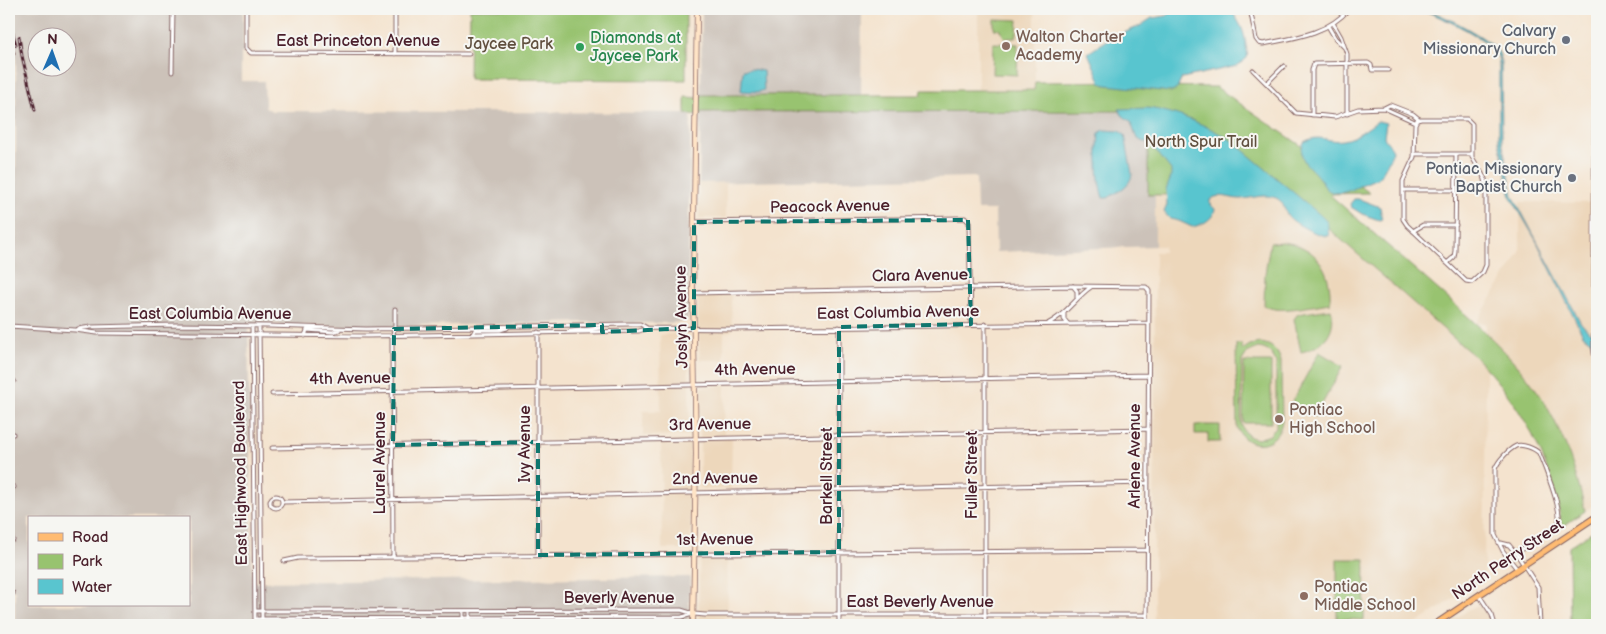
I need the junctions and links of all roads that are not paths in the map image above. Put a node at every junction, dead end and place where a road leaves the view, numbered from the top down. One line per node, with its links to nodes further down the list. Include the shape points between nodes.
1 (173, 9): 17 (street)
2 (246, 9): 11 (street, East Princeton Avenue, via 246,48 251,53)
3 (395, 9): 11 (street)
4 (697, 9): 29 (main road, Joslyn Avenue)
5 (1250, 9): 9 (street, via 1259,43 1310,34)
6 (1349, 9): 8 (street)
7 (1596, 9): 64 (street, via 1594,354)
8 (1333, 23): 9 (street); 10 (street)
9 (1328, 26): 10 (street)
10 (1344, 48): 13 (street)
11 (395, 54): 12 (street, East Princeton Avenue)
12 (469, 54)
13 (1347, 63): 16 (street, via 1368,63 1372,70); 20 (street); 21 (street, via 1317,63 1313,66)
14 (1284, 66): 18 (street)
15 (1253, 70): 18 (street)
16 (1388, 70)
17 (172, 72)
18 (1266, 83): 21 (street, via 1294,112)
19 (1384, 108): 20 (street, via 1358,109); 22 (street, via 1393,106); 23 (street)
20 (1347, 114): 21 (street, via 1333,117)
21 (1312, 115)
22 (1420, 119): 23 (street); 26 (street, via 1470,120)
23 (1416, 122): 24 (street)
24 (1414, 154): 25 (street); 27 (street, via 1404,178)
25 (1456, 154): 26 (street); 28 (street)
26 (1472, 154): 32 (street, via 1486,183 1485,268 1469,283)
27 (1403, 190): 28 (street); 31 (street, via 1403,219)
28 (1456, 190): 30 (street)
29 (694, 222): 36 (street, Peacock Avenue, via 964,217 969,222); 37 (main road, Joslyn Avenue)
30 (1456, 225): 31 (street, via 1423,225); 32 (street, via 1455,253)
31 (1414, 231): 32 (street)
32 (1447, 263)
33 (1072, 286): 34 (street, Clara Avenue); 36 (street, Clara Avenue); 38 (street, via 1077,290)
34 (1092, 286): 35 (street, Clara Avenue); 38 (street)
35 (1147, 287): 42 (street, Arlene Avenue)
36 (970, 288): 37 (street, Clara Avenue); 43 (street)
37 (693, 293): 53 (main road, Joslyn Avenue)
38 (1076, 298): 40 (street)
39 (395, 309): 55 (street, Laurel Avenue)
40 (1064, 312): 41 (street); 45 (street)
41 (1049, 323): 44 (street, East Columbia Avenue); 45 (street, East Columbia Avenue)
42 (1148, 323): 45 (street, East Columbia Avenue); 65 (street, Arlene Avenue)
43 (971, 324): 44 (street, East Columbia Avenue); 51 (street, East Columbia Avenue)
44 (985, 324): 66 (street, Fuller Street)
45 (1068, 324)
46 (602, 325): 50 (street, East Columbia Avenue); 52 (street, East Columbia Avenue, via 640,324); 58 (street, East Columbia Avenue, via 600,328)
47 (9, 326): 56 (street, East Columbia Avenue)
48 (252, 326): 49 (street, East Columbia Avenue); 56 (street, East Columbia Avenue, via 91,327); 60 (street, East Highwood Boulevard)
49 (259, 326): 54 (street, East Columbia Avenue); 61 (street, East Highwood Boulevard)
50 (513, 326): 55 (street, East Columbia Avenue); 59 (street, East Columbia Avenue, via 500,330 475,330)
51 (839, 327): 53 (street, East Columbia Avenue); 69 (street, Barkell Street)
52 (647, 328): 53 (street, East Columbia Avenue); 58 (street, East Columbia Avenue, via 639,331)
53 (694, 328): 70 (main road, Joslyn Avenue)
54 (345, 329): 55 (street, East Columbia Avenue); 62 (street, East Columbia Avenue, via 333,332 307,330)
55 (394, 329): 63 (street, Laurel Avenue)
56 (75, 330): 60 (street, East Columbia Avenue, via 90,333)
57 (538, 332): 58 (street, East Columbia Avenue); 59 (street, East Columbia Avenue); 71 (street, Ivy Avenue)
58 (562, 332)
59 (473, 334): 63 (street, East Columbia Avenue)
60 (252, 335): 61 (street, East Columbia Avenue); 105 (street, East Highwood Boulevard)
61 (259, 335): 62 (street, East Columbia Avenue); 106 (street, East Highwood Boulevard)
62 (305, 336): 63 (street, East Columbia Avenue)
63 (393, 336): 72 (street, Laurel Avenue)
64 (1597, 369)
65 (1148, 375): 66 (street, 4th Avenue); 74 (street, Arlene Avenue)
66 (985, 379): 69 (street, 4th Avenue); 75 (street, Fuller Street)
67 (9, 381): 68 (street)
68 (14, 381)
69 (839, 382): 70 (street, 4th Avenue); 76 (street, Barkell Street)
70 (695, 384): 71 (street, 4th Avenue); 77 (main road, Joslyn Avenue)
71 (538, 388): 72 (street, 4th Avenue); 78 (street, Ivy Avenue)
72 (392, 391): 73 (street, 4th Avenue); 79 (street, Laurel Avenue)
73 (272, 394)
74 (1148, 429): 75 (street, 3rd Avenue); 81 (street, Arlene Avenue)
75 (985, 432): 76 (street, 3rd Avenue); 84 (street, Fuller Street)
76 (839, 435): 77 (street, 3rd Avenue); 85 (street, Barkell Street)
77 (696, 438): 78 (street, 3rd Avenue); 86 (main road, Joslyn Avenue)
78 (538, 442): 79 (street, 3rd Avenue); 87 (street, Ivy Avenue)
79 (393, 445): 80 (street, 3rd Avenue); 88 (street, Laurel Avenue)
80 (272, 448)
81 (1148, 484): 84 (street, 2nd Avenue); 92 (street, Arlene Avenue)
82 (9, 487): 83 (street)
83 (14, 487)
84 (984, 487): 85 (street, 2nd Avenue); 93 (street, Fuller Street)
85 (839, 489): 86 (street, 2nd Avenue); 94 (street, Barkell Street)
86 (696, 492): 87 (street, 2nd Avenue); 96 (main road, Joslyn Avenue)
87 (538, 496): 88 (street, 2nd Avenue); 97 (street, Ivy Avenue)
88 (393, 499): 89 (street, 2nd Avenue); 98 (street, Laurel Avenue)
89 (283, 502): 89 (street, 2nd Avenue, via 276,496 270,502 277,508)
90 (1597, 516): 100 (main road, North Perry Street)
91 (1500, 543): 95 (street, via 1508,544); 95 (street, via 1495,534 1496,467 1520,445 1538,453 1559,519 1555,528); 101 (street)
92 (1148, 550): 93 (street, 1st Avenue); 110 (street, Arlene Avenue)
93 (985, 551): 94 (street, 1st Avenue); 109 (street, Fuller Street)
94 (839, 552): 96 (street, 1st Avenue); 108 (street, Barkell Street)
95 (1515, 552): 100 (street)
96 (696, 553): 97 (street, 1st Avenue); 107 (main road, Joslyn Avenue)
97 (538, 555): 98 (street, 1st Avenue)
98 (393, 557): 99 (street, 1st Avenue, via 298,558)
99 (284, 562)
100 (1524, 565): 101 (main road, North Perry Street); 123 (street, via 1539,591)
101 (1517, 570): 102 (main road, North Perry Street)
102 (1479, 595): 121 (main road, North Perry Street); 122 (street, via 1492,614)
103 (463, 611): 104 (street, Beverly Avenue); 106 (street, Beverly Avenue); 111 (street)
104 (470, 611): 107 (street, Beverly Avenue, via 681,610); 112 (street)
105 (255, 612): 106 (street, Beverly Avenue); 113 (street, East Highwood Boulevard)
106 (262, 612): 114 (street, East Highwood Boulevard)
107 (694, 614): 108 (street, East Beverly Avenue); 112 (street, Beverly Avenue, via 682,617); 117 (main road, Joslyn Avenue)
108 (839, 615): 109 (street, East Beverly Avenue); 118 (street, Barkell Street)
109 (985, 615): 110 (street, East Beverly Avenue); 119 (street, Fuller Street)
110 (1147, 615): 120 (street, Arlene Avenue)
111 (463, 618): 112 (street, Beverly Avenue); 114 (street, Beverly Avenue); 115 (street)
112 (470, 618): 116 (street)
113 (254, 619): 114 (street, Beverly Avenue)
114 (262, 619)
115 (463, 625)
116 (470, 625)
117 (694, 625)
118 (839, 625)
119 (985, 625)
120 (1147, 625)
121 (1434, 625)
122 (1494, 625)
123 (1540, 625)

